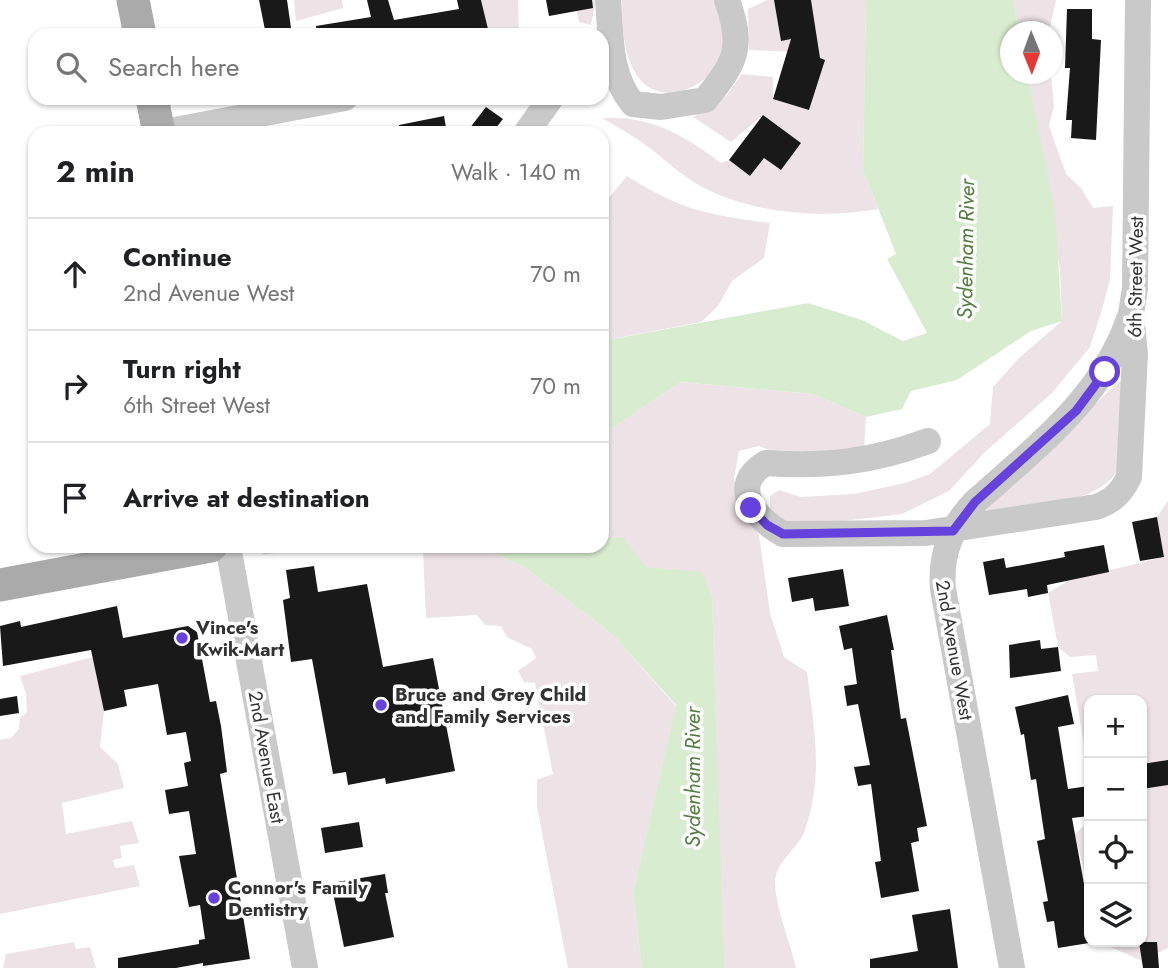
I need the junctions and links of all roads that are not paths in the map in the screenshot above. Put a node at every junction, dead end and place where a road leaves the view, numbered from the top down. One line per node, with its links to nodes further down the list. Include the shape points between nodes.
1 (133, 0): 5 (main road)
2 (608, 0): 6 (street)
3 (727, 0): 7 (street, via 735,24 735,58 705,100 661,107 633,104)
4 (1138, 0): 14 (street, 6th Street West)
5 (139, 28)
6 (608, 28)
7 (609, 75)
8 (153, 105): 11 (main road)
9 (308, 105): 12 (street)
10 (546, 105): 13 (street)
11 (158, 126)
12 (196, 126)
13 (531, 126)
14 (1131, 314): 16 (street, 2nd Avenue West, via 1105,372 1076,411 975,502); 16 (street, 6th Street West, via 1134,382 1129,477 1122,491 1096,508)
15 (928, 441): 16 (street, 6th Street West, via 843,464 766,463 755,469 747,491 751,508 783,534)
16 (953, 531): 21 (street, 2nd Avenue West, via 945,551 943,589)
17 (173, 553): 19 (main road)
18 (229, 553): 20 (street, 2nd Avenue East)
19 (0, 585)
20 (305, 968)
21 (1012, 968)

